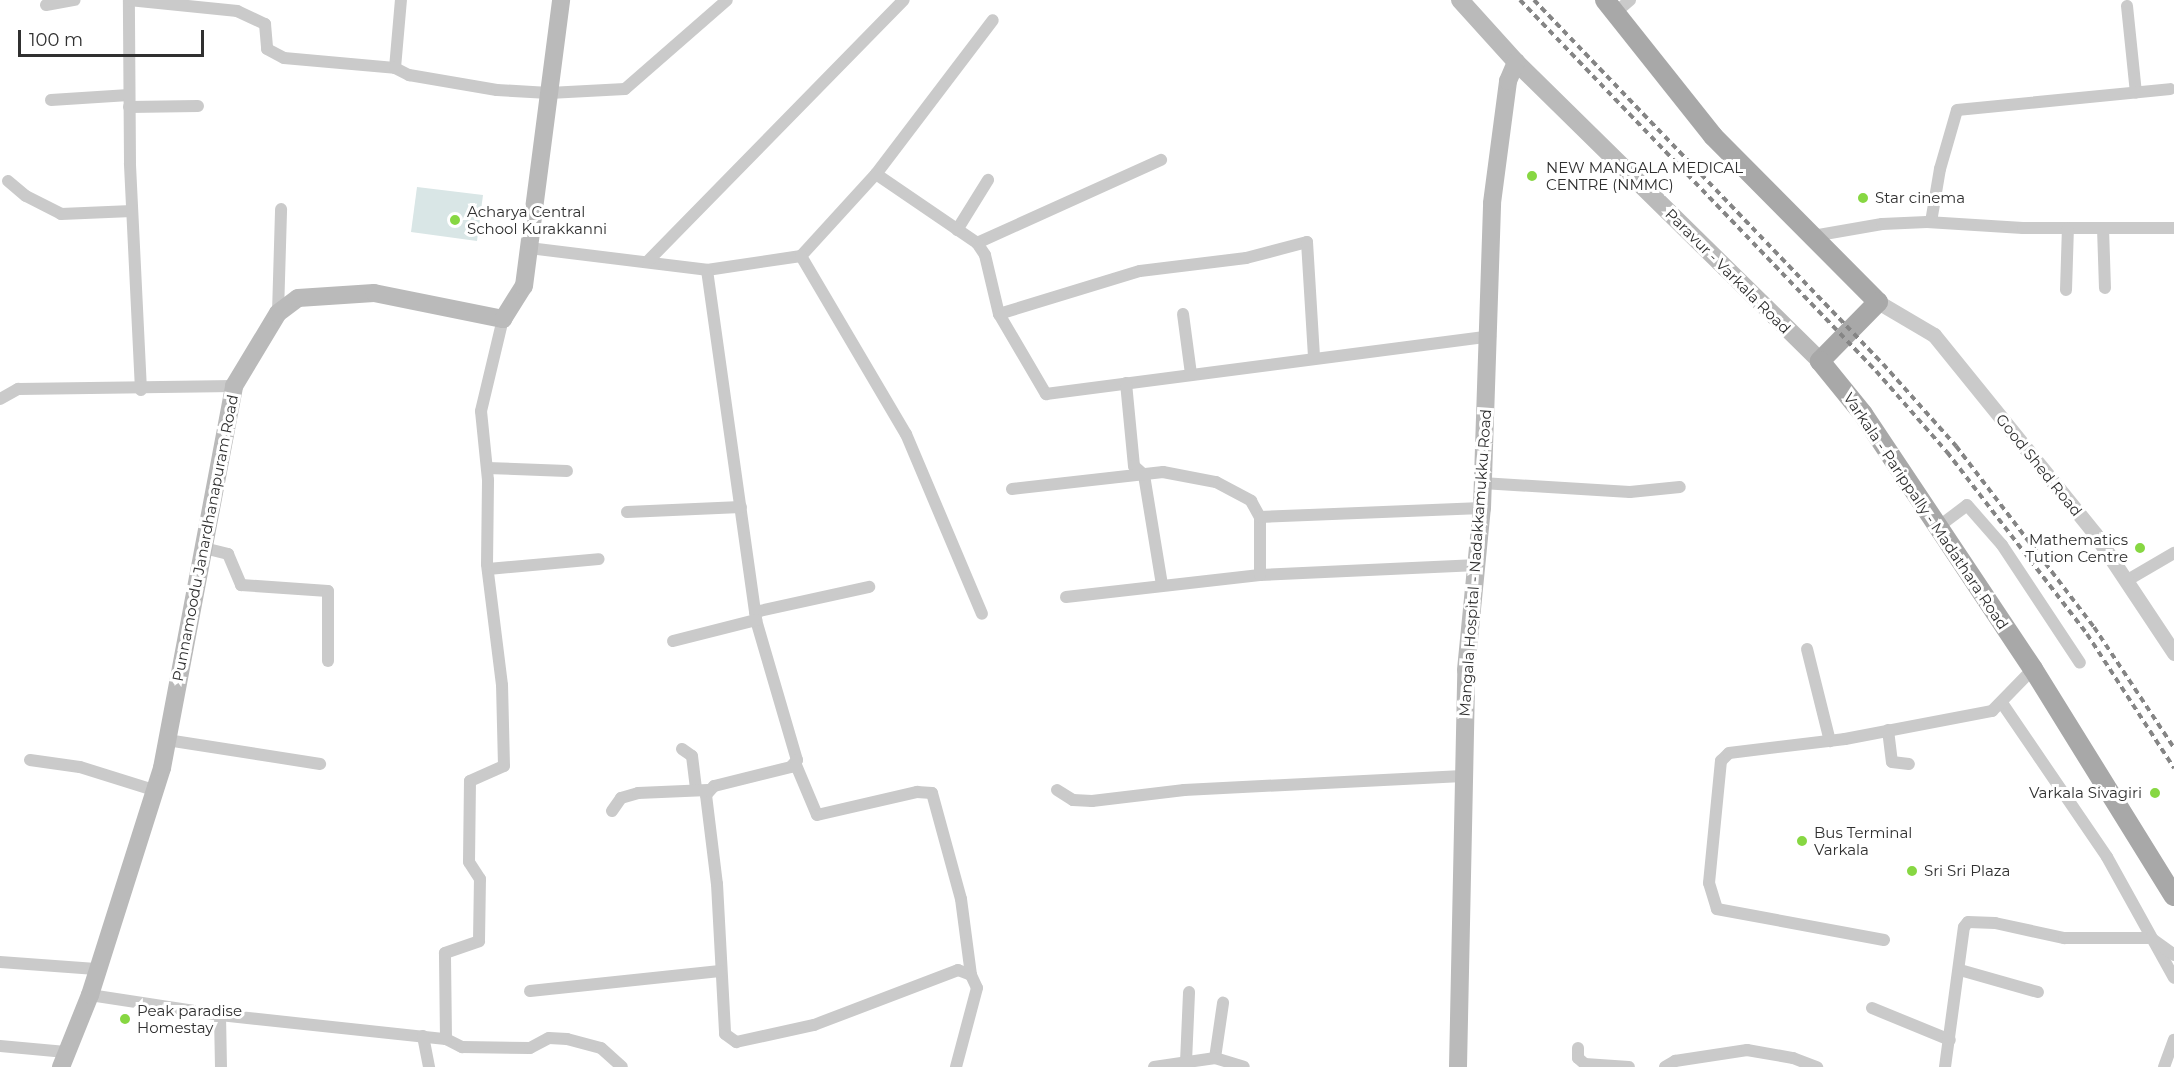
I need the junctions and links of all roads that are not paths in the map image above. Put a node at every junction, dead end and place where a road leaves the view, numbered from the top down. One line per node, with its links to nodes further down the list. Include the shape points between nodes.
1 (75, 0): 9 (street)
2 (129, 0): 10 (street); 20 (street)
3 (401, 0): 15 (street)
4 (561, 0): 17 (main road)
5 (727, 0): 17 (street, via 625,88)
6 (904, 0): 37 (street)
7 (1460, 0): 14 (main road, Paravur - Varkala Road)
8 (1630, 0): 11 (street)
9 (46, 5)
10 (220, 5): 15 (street, via 266,24 267,49 284,58)
11 (1610, 6): 33 (main road, via 1713,136)
12 (2127, 6): 18 (street)
13 (993, 20): 23 (street)
14 (1516, 63): 46 (main road, Mangala Hospital - Nadakkamukku Road, via 1508,81 1492,204); 48 (main road, Paravur - Varkala Road)
15 (395, 68): 17 (street, via 409,75 497,90)
16 (2170, 89): 18 (street)
17 (549, 93): 35 (main road)
18 (2136, 93): 28 (street, via 1957,110 1940,169)
19 (51, 100): 20 (street)
20 (129, 101): 21 (street); 27 (street)
21 (198, 106)
22 (1161, 160): 34 (street)
23 (876, 174): 32 (street); 36 (street)
24 (988, 180): 32 (street)
25 (8, 181): 27 (street, via 26,196 61,214)
26 (281, 209): 42 (street)
27 (132, 211): 52 (street)
28 (1931, 222): 29 (street); 33 (street, via 1882,224)
29 (2068, 228): 30 (street); 40 (street)
30 (2103, 228): 31 (street); 39 (street)
31 (2174, 228)
32 (957, 230): 34 (street)
33 (1813, 236): 41 (main road)
34 (977, 243): 43 (street, via 985,255)
35 (529, 248): 37 (street); 45 (main road, via 524,286)
36 (801, 256): 38 (street); 75 (street, via 906,434)
37 (649, 260): 38 (street)
38 (707, 270): 60 (street)
39 (2105, 288)
40 (2066, 290)
41 (1878, 302): 48 (main road); 71 (street, Good Shed Road, via 1934,335 2095,534)
42 (278, 313): 45 (main road, Punnamoodu Janardhanapuram Road, via 298,298 374,292); 51 (main road, Punnamoodu Janardhanapuram Road)
43 (999, 314): 47 (street, via 1140,271 1246,258 1307,242); 50 (street, via 1046,394)
44 (1183, 314): 49 (street)
45 (502, 319): 54 (street, via 481,411)
46 (1490, 336): 47 (street); 57 (main road, Mangala Hospital - Nadakkamukku Road)
47 (1314, 356): 49 (street)
48 (1820, 361): 64 (main road, Varkala - Parippally - Madathara Road, via 1863,414)
49 (1191, 374): 50 (street)
50 (1126, 383): 56 (street, via 1134,466)
51 (234, 386): 52 (street); 65 (main road, Punnamoodu Janardhanapuram Road)
52 (141, 390): 53 (street, via 18,389)
53 (0, 399)
54 (487, 468): 55 (street); 69 (street)
55 (567, 471)
56 (1144, 475): 59 (street); 63 (street, via 1163,472 1216,482 1251,501); 72 (street)
57 (1482, 483): 58 (street, via 1630,492); 61 (main road, Mangala Hospital - Nadakkamukku Road)
58 (1680, 487)
59 (1012, 489)
60 (741, 507): 62 (street); 76 (street)
61 (1482, 508): 63 (street); 68 (main road, Mangala Hospital - Nadakkamukku Road)
62 (627, 512)
63 (1260, 517): 70 (street)
64 (1938, 527): 81 (street, via 1967,505 2002,545); 82 (main road, Varkala - Parippally - Madathara Road)
65 (204, 549): 80 (street, via 232,558 241,585 328,591); 85 (main road, Punnamoodu Janardhanapuram Road)
66 (2174, 553): 71 (street)
67 (598, 559): 69 (street)
68 (1478, 565): 70 (street); 92 (main road, Mangala Hospital - Nadakkamukku Road, via 1466,670)
69 (488, 569): 115 (street, via 501,685 504,766 470,781 469,862 480,879 479,941 445,953)
70 (1260, 575): 72 (street)
71 (2126, 581): 79 (street, Good Shed Road)
72 (1162, 585): 74 (street)
73 (869, 588): 76 (street)
74 (1066, 597)
75 (982, 614)
76 (756, 616): 77 (street); 91 (street, via 794,743)
77 (673, 641)
78 (1807, 649): 86 (street)
79 (2174, 653)
80 (328, 661)
81 (2080, 663)
82 (2033, 669): 83 (street, via 2017,682); 97 (main road, Varkala - Parippally - Madathara Road)
83 (2002, 703): 84 (street, via 1992,711); 98 (street, via 2107,857)
84 (1888, 730): 86 (street); 90 (street, via 1892,762)
85 (167, 740): 89 (street); 94 (main road, Punnamoodu Janardhanapuram Road)
86 (1830, 741): 99 (street, via 1732,753 1722,759 1709,877 1712,900 1724,913)
87 (682, 749): 93 (street, via 692,756)
88 (30, 760): 94 (street, via 80,767)
89 (320, 764)
90 (1909, 764)
91 (796, 765): 93 (street); 105 (street, via 817,815 917,792 932,793 961,899)
92 (1463, 776): 95 (street, via 1195,789 1092,801 1073,800); 131 (main road, Mangala Hospital - Nadakkamukku Road)
93 (702, 789): 96 (street, via 628,795); 104 (street)
94 (154, 790): 102 (main road, Punnamoodu Janardhanapuram Road)
95 (1057, 790)
96 (612, 811)
97 (2174, 896)
98 (2151, 938): 100 (street); 103 (street, via 2064,938 1995,923 1968,922 1964,927); 106 (street)
99 (1884, 940)
100 (2174, 955)
101 (0, 962): 102 (street)
102 (96, 969): 110 (main road, Punnamoodu Janardhanapuram Road)
103 (1960, 970): 109 (street); 116 (street)
104 (720, 971): 105 (street, via 725,1034 736,1042 814,1025 958,970); 107 (street)
105 (971, 975): 128 (street, via 977,988)
106 (2174, 978)
107 (530, 991)
108 (1189, 992): 122 (street)
109 (2038, 992)
110 (90, 996): 113 (street); 121 (main road, Punnamoodu Janardhanapuram Road)
111 (1223, 1003): 120 (street)
112 (1872, 1008): 116 (street)
113 (220, 1015): 114 (street); 125 (street)
114 (423, 1036): 115 (street); 126 (street)
115 (446, 1039): 127 (street, via 462,1047 505,1049 530,1048 549,1038 567,1039 601,1048)
116 (1950, 1040): 124 (street)
117 (2174, 1040): 135 (street)
118 (0, 1046): 121 (street)
119 (1578, 1048): 132 (street, via 1578,1058 1585,1064)
120 (1215, 1058): 122 (street); 130 (street)
121 (64, 1060)
122 (1186, 1062): 129 (street)
123 (1793, 1062): 133 (street, via 1747,1050 1675,1061); 134 (street)
124 (1948, 1066)
125 (221, 1067)
126 (429, 1067)
127 (622, 1067)
128 (956, 1067)
129 (1154, 1067)
130 (1244, 1067)
131 (1458, 1067)
132 (1629, 1067)
133 (1665, 1067)
134 (1817, 1067)
135 (2164, 1067)

